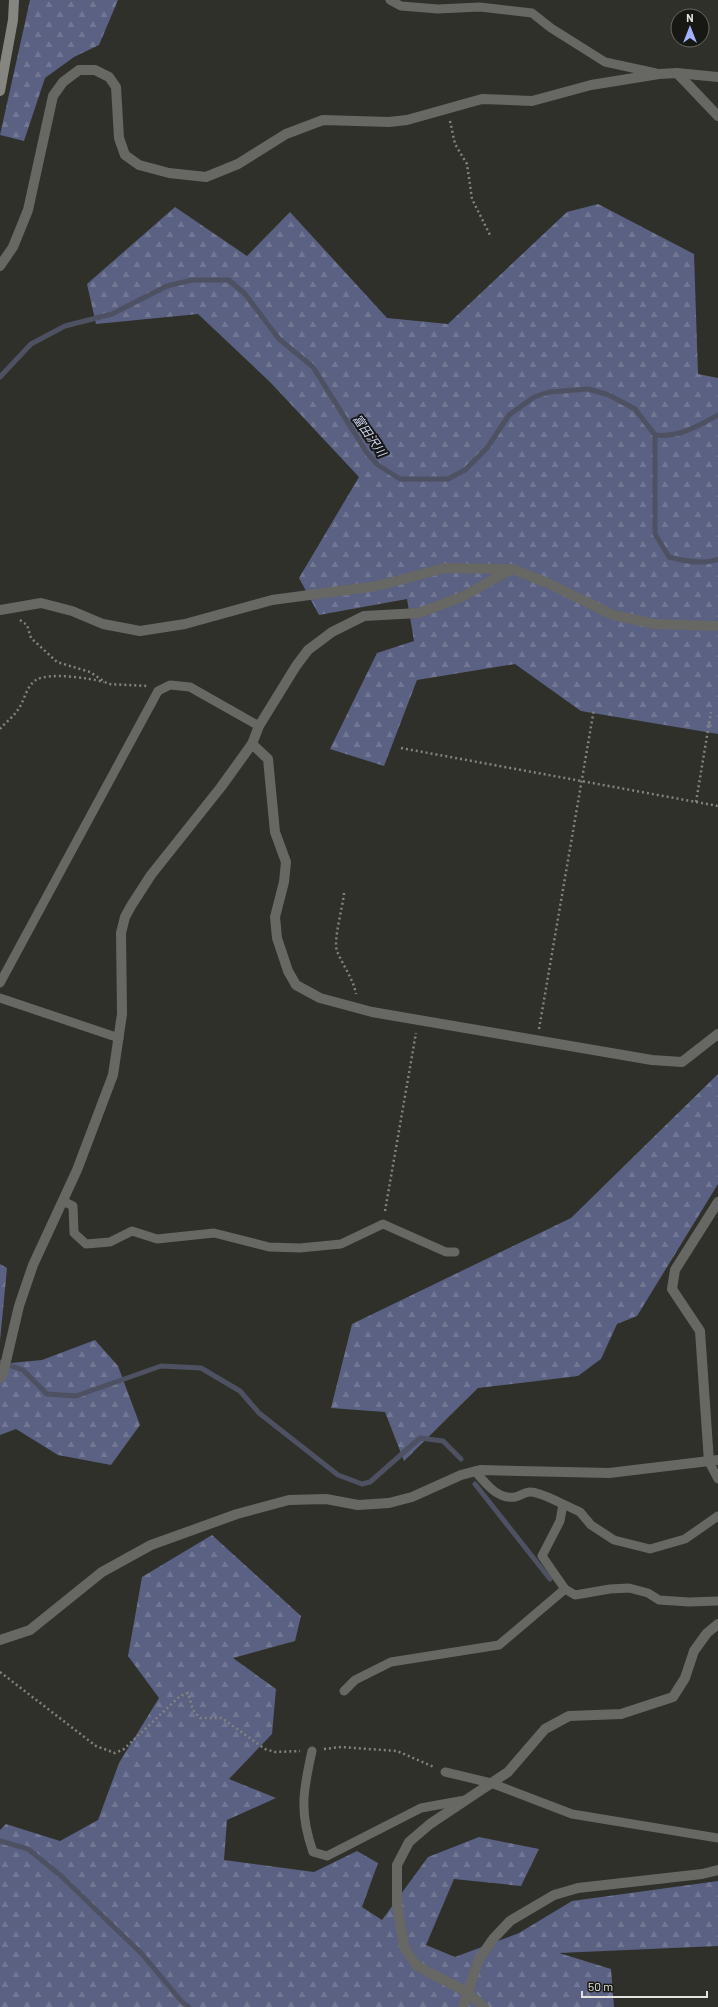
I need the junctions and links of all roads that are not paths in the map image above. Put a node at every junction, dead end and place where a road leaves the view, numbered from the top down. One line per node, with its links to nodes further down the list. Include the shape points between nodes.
1 (14, 0): 6 (main road, via 14,15)
2 (390, 0): 4 (lane, via 401,6 430,9 480,7 532,12 551,28 605,62)
3 (678, 72): 4 (street); 5 (street); 7 (street)
4 (659, 74): 8 (street, via 591,85 532,101 482,99 407,120 323,120 286,134 238,164 206,176 169,173 139,166 125,155 119,138 116,87 109,77 95,70 80,70 62,82 53,96 28,210 12,247)
5 (718, 77)
6 (0, 91)
7 (718, 116)
8 (0, 266)
9 (512, 570): 10 (street, via 445,568 377,586 272,600 185,624 140,631 103,624 72,611 42,604); 11 (street, via 548,583 613,615 655,624); 12 (street, via 462,597 419,613 364,616 332,632 308,650)
10 (0, 610)
11 (718, 626)
12 (259, 726): 13 (street); 14 (lane, via 190,687 170,685 158,691)
13 (252, 744): 16 (street, via 268,759 275,832 286,862 275,917 277,938 288,971 296,985 320,998 418,1021 652,1060 682,1062); 17 (street, via 151,875 125,917 121,933 122,1014)
14 (0, 983)
15 (0, 998): 17 (lane)
16 (718, 1034)
17 (119, 1038): 18 (street, via 113,1075 77,1170)
18 (62, 1201): 20 (lane, via 73,1206 74,1233 86,1244 110,1242 132,1231 157,1239 214,1233 269,1247 300,1248 341,1244 383,1224 446,1252); 21 (street, via 33,1265 19,1306)
19 (718, 1202): 22 (street, via 676,1270 672,1289 700,1331)
20 (455, 1252)
21 (2, 1376)
22 (714, 1461): 23 (street, via 608,1473); 24 (lane)
23 (475, 1471): 25 (lane, via 489,1488 499,1494 514,1498 531,1492); 30 (street, via 412,1497 389,1503 358,1505 326,1500 289,1500 237,1514 150,1545 102,1572 30,1630)
24 (718, 1479)
25 (563, 1504): 26 (lane, via 580,1512 591,1525 614,1540 650,1549 685,1539); 27 (lane, via 560,1521 542,1556)
26 (718, 1516)
27 (565, 1589): 28 (lane, via 575,1595 610,1588 629,1588 659,1600); 31 (lane, via 499,1645 391,1662 355,1680)
28 (718, 1601)
29 (718, 1624): 34 (street, via 707,1633 694,1651 685,1678 673,1697 621,1714 569,1716 545,1729 508,1772)
30 (0, 1640)
31 (344, 1691)
32 (312, 1751): 35 (lane, via 303,1793 306,1831 313,1852 327,1856 421,1808)
33 (445, 1772): 34 (lane)
34 (491, 1783): 35 (street); 36 (lane, via 572,1814)
35 (468, 1800): 38 (street, via 430,1824 409,1842 397,1865 397,1905 404,1948 417,1966)
36 (718, 1838)
37 (718, 1870): 38 (street, via 578,1888 554,1895 510,1921 493,1939 479,1958)
38 (467, 1992): 39 (street); 40 (street)
39 (463, 2007)
40 (484, 2007)

